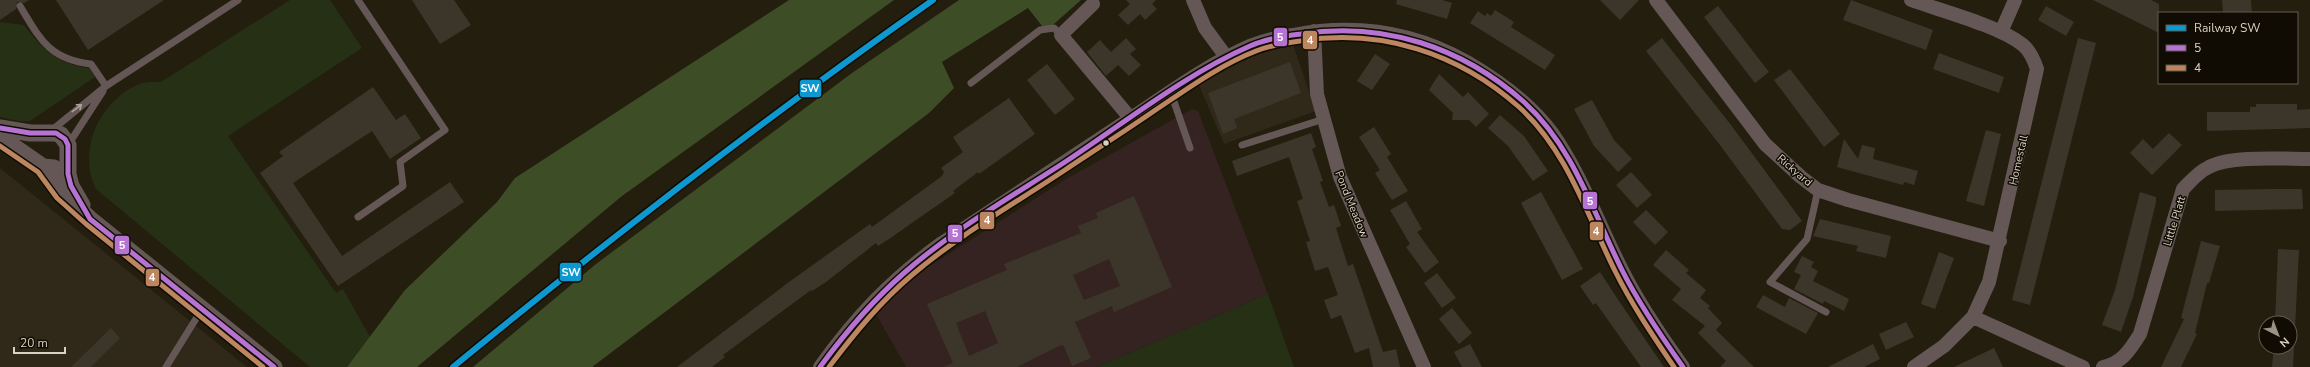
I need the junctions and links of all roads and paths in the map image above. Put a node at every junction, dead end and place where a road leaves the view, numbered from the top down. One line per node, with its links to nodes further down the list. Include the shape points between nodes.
1 (238, 0): 14 (lane)
2 (358, 0): 27 (lane, via 445,130 400,162 403,186)
3 (1193, 0): 12 (street, via 1205,28)
4 (1656, 0): 26 (street, Rickyard, via 1766,144 1801,178)
5 (1911, 0): 10 (street, Homestall)
6 (2014, 0): 10 (street)
7 (1093, 4): 11 (street)
8 (20, 6): 14 (lane, via 41,40 52,51 76,62 91,64)
9 (1314, 31): 12 (street, via 1252,45); 17 (street, Pond Meadow, via 1317,94); 37 (street, via 1353,29 1406,36 1447,51 1492,77 1532,110 1552,133 1571,163 1621,269)
10 (2001, 32): 29 (street, Homestall, via 2023,46 2032,56 2037,69)
11 (1061, 35): 13 (lane, via 1054,28 1040,30); 16 (street)
12 (1227, 58): 15 (street)
13 (971, 83)
14 (106, 86): 19 (lane, one-way to 14); 22 (lane)
15 (1171, 93): 16 (street); 23 (lane)
16 (1131, 119): 35 (street, via 908,268 861,313)
17 (1324, 119): 21 (lane); 36 (street, Pond Meadow, via 1340,177)
18 (0, 128): 19 (street)
19 (47, 133): 22 (street, via 61,135); 25 (street, via 38,137 33,147 33,153)
20 (0, 137): 25 (street)
21 (1242, 145)
22 (68, 148): 25 (street, via 67,157 60,166 49,168); 28 (street, via 68,174 71,186)
23 (1190, 148)
24 (2310, 159): 40 (street, Little Platt, via 2228,160 2209,166 2194,177 2183,189 2140,334 2128,353 2114,365)
25 (41, 165): 28 (street, via 62,193)
26 (1818, 190): 29 (street, Rickyard); 31 (lane, via 1807,239 1770,282)
27 (358, 217)
28 (90, 219): 30 (street)
29 (2000, 241): 32 (street, Homestall, via 1990,282)
30 (202, 309): 33 (lane); 34 (street)
31 (1826, 312)
32 (1973, 317): 38 (street, Homestall, via 1944,346); 39 (street)
33 (166, 367)
34 (274, 367)
35 (820, 367)
36 (1424, 367)
37 (1683, 367)
38 (1914, 367)
39 (2083, 367)
40 (2103, 367)

